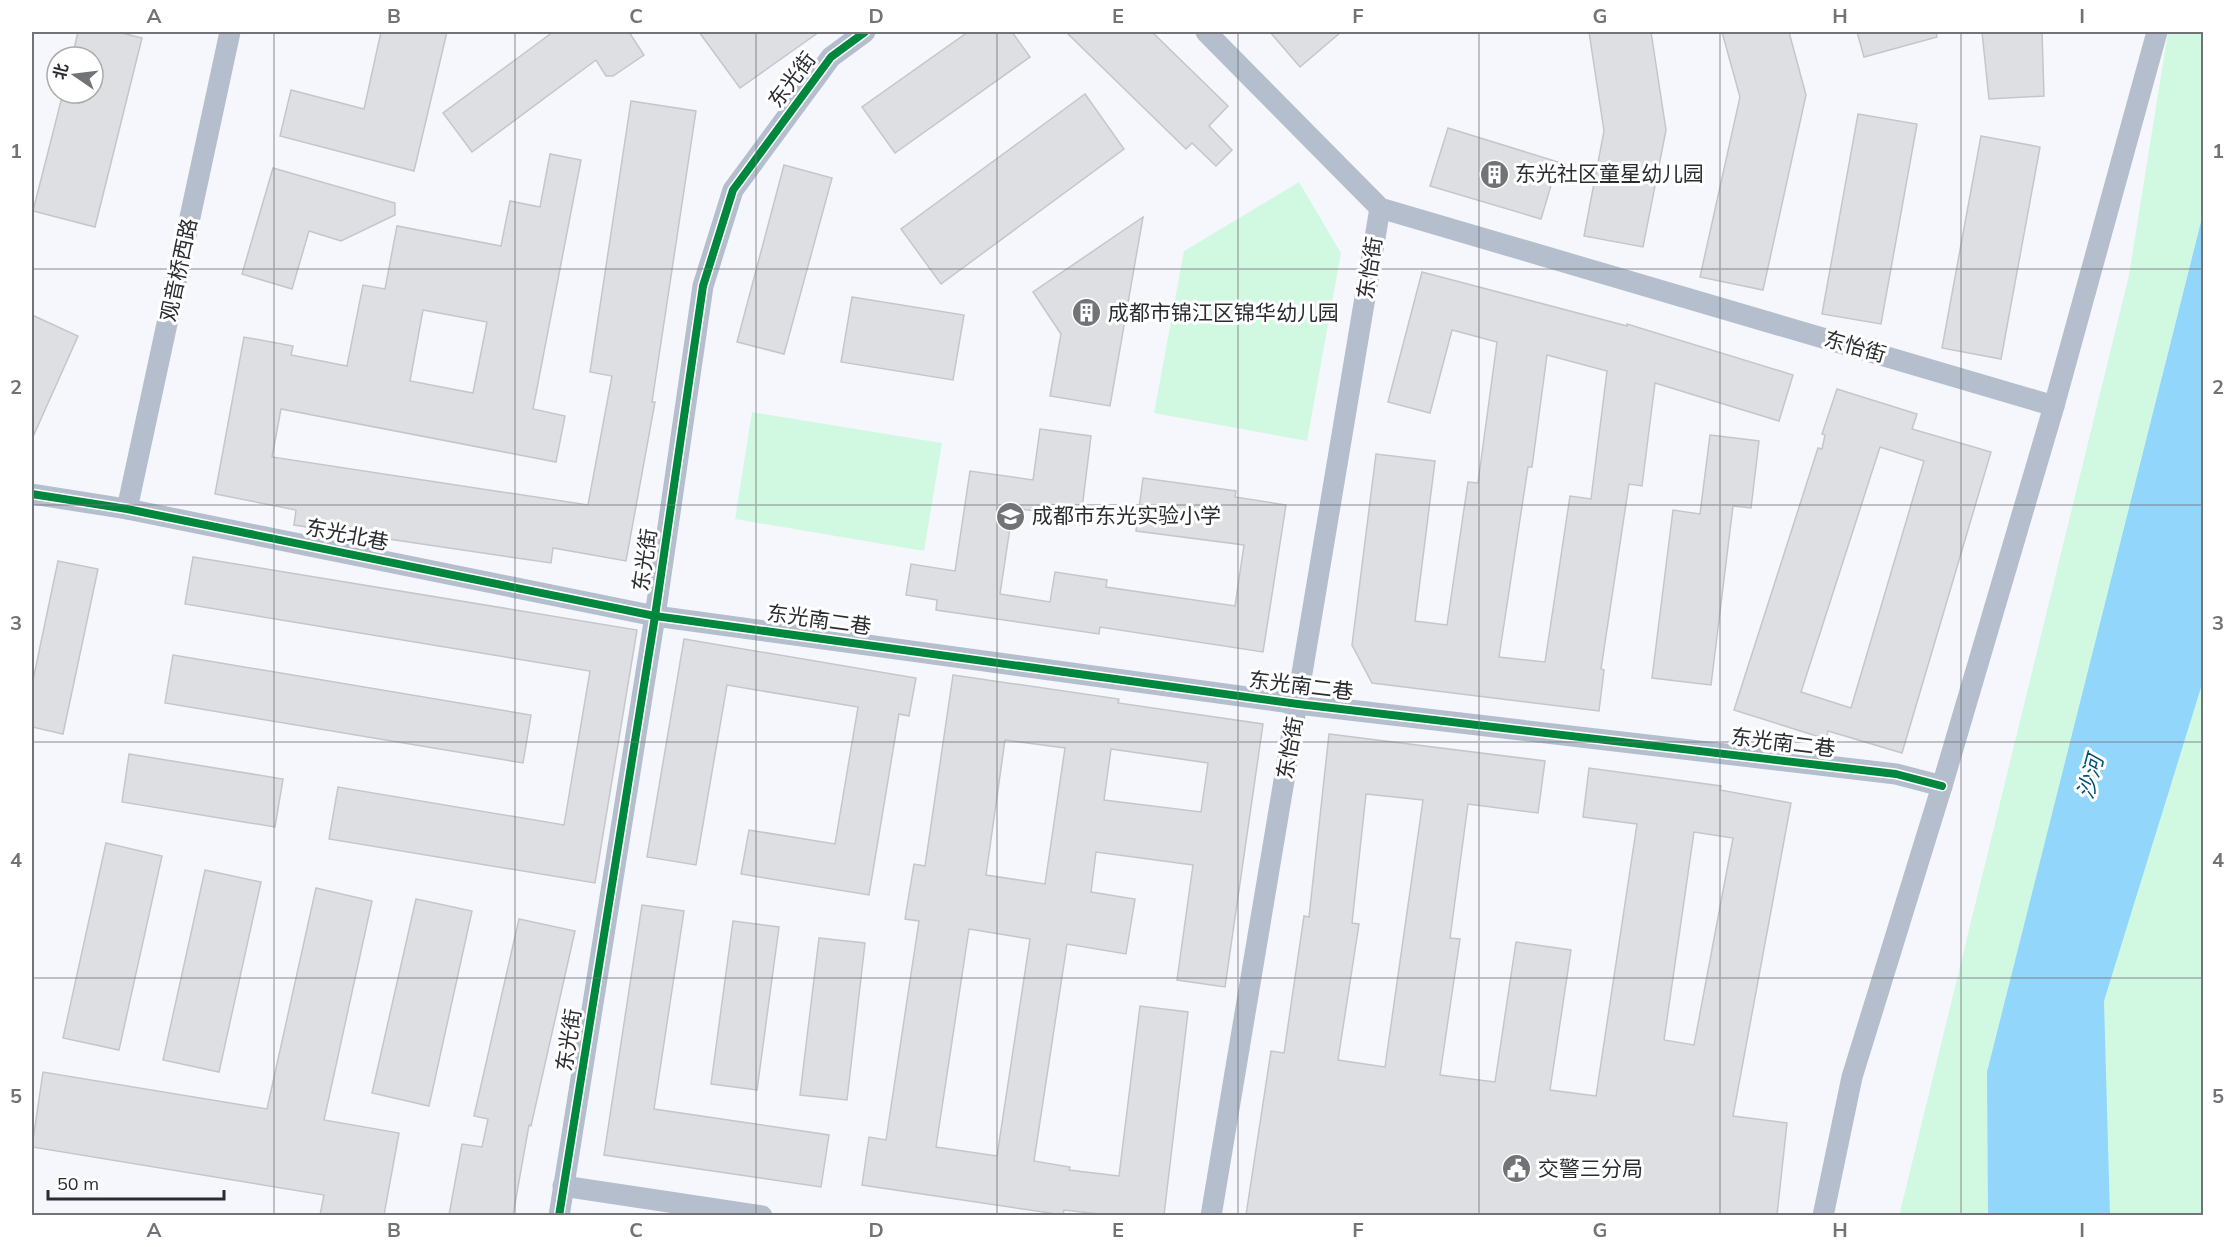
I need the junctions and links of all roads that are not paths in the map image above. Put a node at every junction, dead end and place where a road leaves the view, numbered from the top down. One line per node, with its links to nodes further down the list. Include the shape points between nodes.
1 (230, 32): 8 (street, 观音桥西路)
2 (865, 32): 9 (street, 东光街, via 831,57 733,189 702,286)
3 (1206, 32): 5 (street, 东怡街)
4 (2157, 32): 6 (street)
5 (1380, 208): 6 (street, 东怡街); 10 (street, 东怡街)
6 (2054, 406): 11 (street)
7 (32, 494): 8 (street, 东光北巷)
8 (127, 509): 9 (street, 东光北巷)
9 (655, 616): 10 (street, 东光南二巷); 12 (street, 东光街)
10 (1298, 704): 11 (street, 东光南二巷, via 1896,774); 15 (street, 东怡街)
11 (1942, 786): 16 (street, via 1852,1077)
12 (563, 1186): 13 (street, 东光街); 14 (street)
13 (559, 1215)
14 (762, 1215)
15 (1211, 1215)
16 (1823, 1215)

